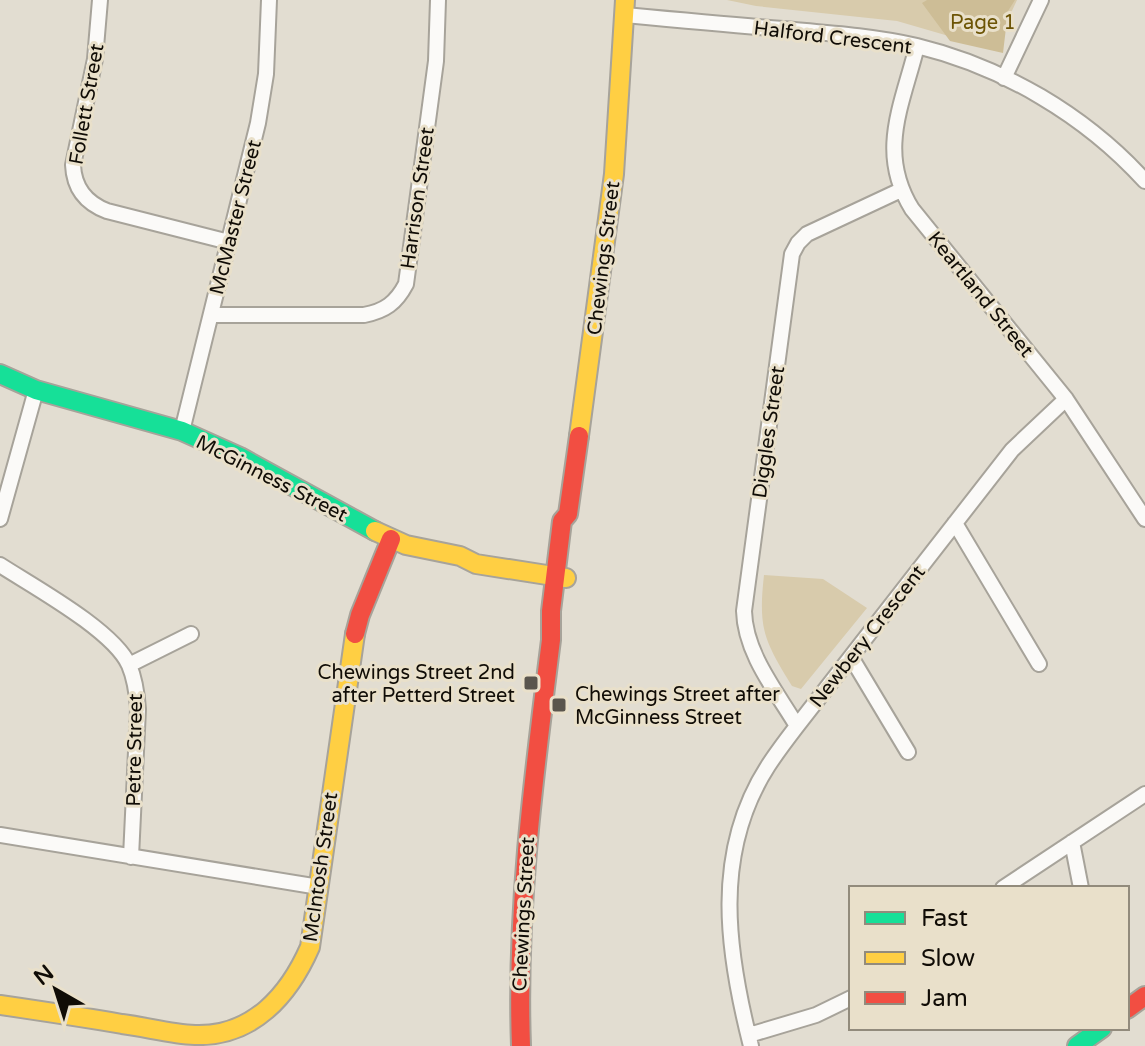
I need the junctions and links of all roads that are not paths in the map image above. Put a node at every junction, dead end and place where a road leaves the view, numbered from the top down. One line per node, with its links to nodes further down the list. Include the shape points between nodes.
1 (100, 0): 10 (street, Follett Street, via 95,59 73,165 76,183 96,207)
2 (269, 0): 10 (street, McMaster Street, via 258,123)
3 (438, 0): 11 (street, Harrison Street, via 436,61 406,284 398,298 380,312 364,315)
4 (1041, 0): 7 (street)
5 (625, 8): 6 (street, Halford Crescent); 22 (street, Chewings Street, via 614,174 568,514 562,521)
6 (917, 46): 7 (street, Halford Crescent); 9 (street, Keartland Street, via 893,142)
7 (1004, 78): 8 (street, Halford Crescent, via 1081,124)
8 (1145, 181)
9 (901, 190): 15 (street, Keartland Street); 27 (street, Diggles Street, via 807,234 792,254 744,611 755,656)
10 (229, 242): 11 (street, McMaster Street)
11 (211, 315): 16 (street, McMaster Street)
12 (0, 374): 14 (street, McGinness Street)
13 (0, 389): 14 (street, McGinness Street)
14 (36, 390): 16 (street, McGinness Street); 17 (street)
15 (1066, 399): 18 (street, Keartland Street); 19 (street, Newbery Crescent, via 1012,450)
16 (182, 431): 20 (street, McGinness Street)
17 (0, 519)
18 (1145, 519)
19 (955, 523): 24 (street, Newbery Crescent); 25 (street)
20 (391, 539): 22 (street, McGinness Street, via 436,553 478,552); 35 (street, McIntosh Street, via 352,645)
21 (0, 565): 26 (street, Petre Street, via 105,635)
22 (561, 571): 41 (street, Chewings Street, via 561,613 551,640 520,908)
23 (191, 634): 26 (street)
24 (851, 657): 27 (street, Newbery Crescent); 28 (street)
25 (1039, 664)
26 (129, 665): 32 (street, Petre Street, via 138,709)
27 (797, 726): 40 (street, Newbery Crescent, via 750,802 730,880 730,943)
28 (908, 752)
29 (1145, 794): 31 (street)
30 (0, 835): 32 (street)
31 (1072, 842): 33 (street); 34 (street)
32 (131, 857): 35 (street)
33 (1006, 886)
34 (1081, 886)
35 (319, 887): 39 (street, McIntosh Street, via 310,947 286,993 247,1024)
36 (849, 999): 40 (street)
37 (0, 1005): 39 (street, McIntosh Street)
38 (1099, 1030): 42 (street)
39 (196, 1041)
40 (750, 1041)
41 (521, 1046)
42 (1077, 1046)

